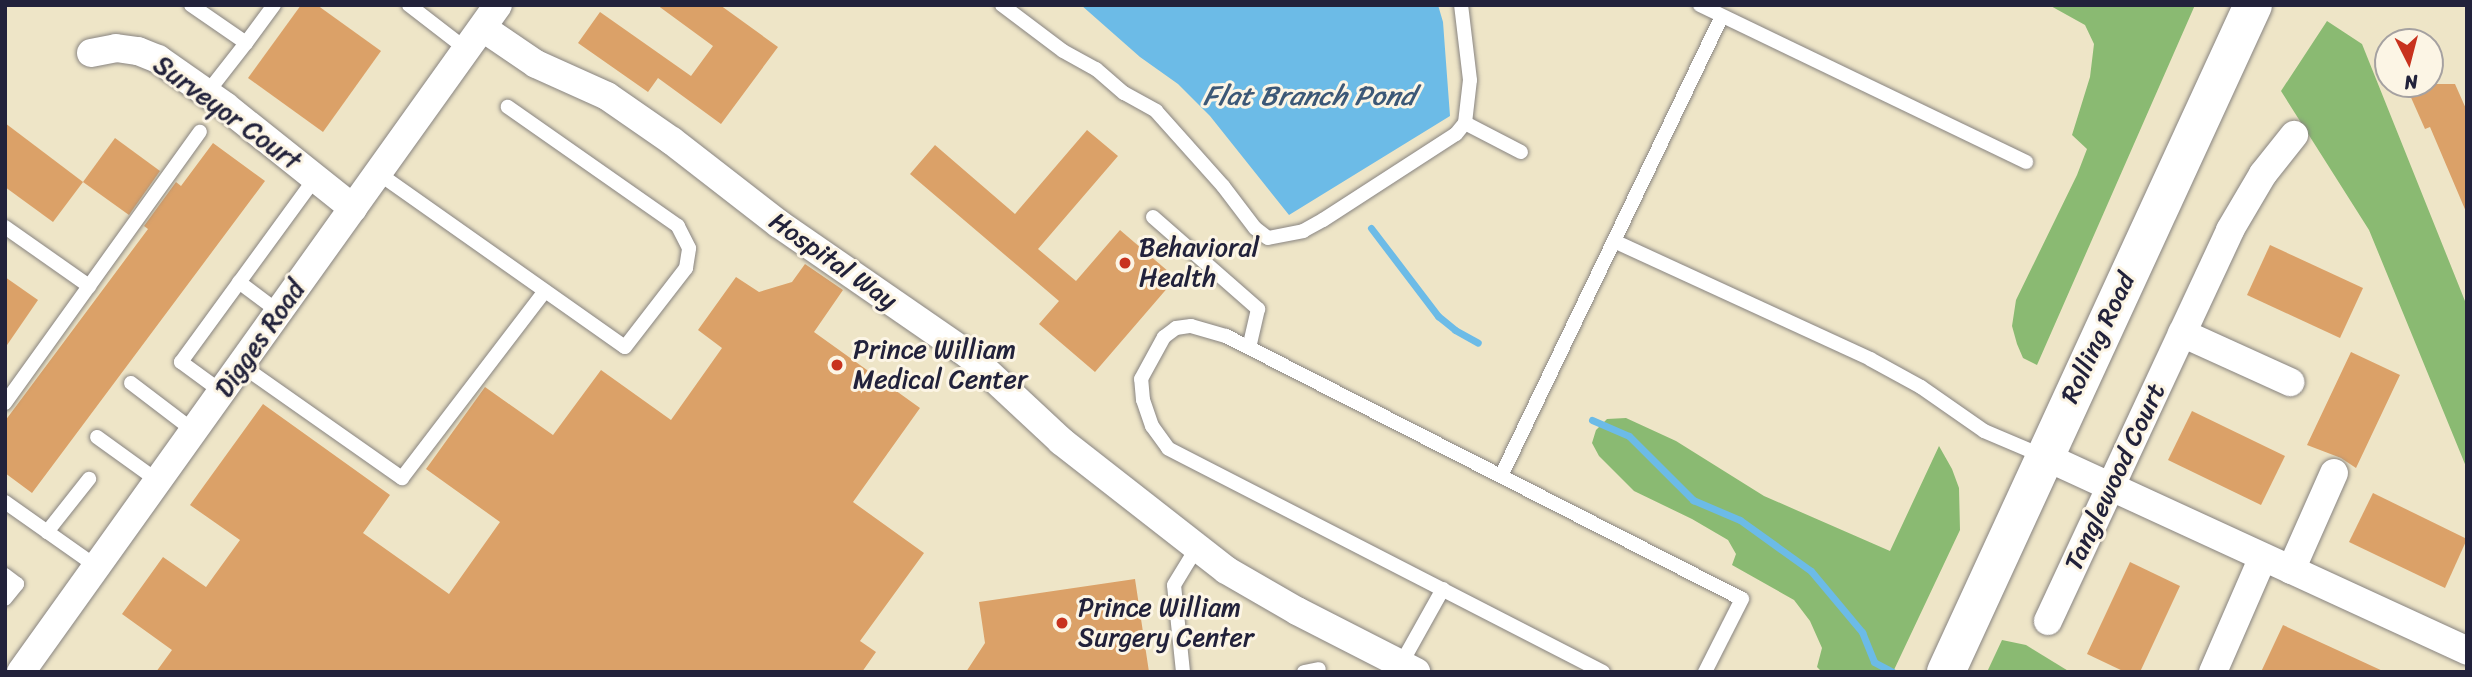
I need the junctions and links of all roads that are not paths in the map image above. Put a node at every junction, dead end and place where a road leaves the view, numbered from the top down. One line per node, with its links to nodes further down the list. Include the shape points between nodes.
1 (191, 5): 11 (lane)
2 (274, 5): 11 (lane)
3 (409, 5): 10 (lane)
4 (498, 5): 10 (street, Digges Road)
5 (1002, 5): 15 (lane, via 1156,111 1268,238 1303,231 1323,220 1444,144)
6 (1461, 5): 15 (lane, via 1470,80)
7 (1700, 5): 9 (lane)
8 (2253, 5): 39 (street, Rolling Road)
9 (1722, 16): 19 (lane); 25 (lane)
10 (474, 39): 20 (street, Digges Road); 47 (street, Hospital Way, via 607,96 672,141 779,224 970,356 1061,442)
11 (246, 43): 13 (lane)
12 (91, 52): 13 (street, Surveyor Court, via 138,51 158,59)
13 (207, 93): 21 (street, Surveyor Court)
14 (509, 107): 28 (lane, via 678,226 689,248 686,268 625,347)
15 (1465, 122): 18 (lane)
16 (200, 132): 27 (lane)
17 (2294, 135): 30 (street, Tanglewood Court, via 2245,202)
18 (1521, 152)
19 (2026, 162)
20 (378, 173): 22 (street, Digges Road); 28 (lane)
21 (315, 178): 22 (street, Surveyor Court); 26 (lane)
22 (353, 208): 29 (street, Digges Road)
23 (1153, 217): 31 (lane, via 1258,309)
24 (5, 227): 27 (lane)
25 (1614, 241): 39 (lane, via 1870,359 1921,387 1984,431); 41 (lane)
26 (239, 282): 29 (lane); 35 (lane, via 181,362)
27 (89, 286): 36 (lane)
28 (545, 291): 32 (lane, via 402,478)
29 (279, 312): 32 (street, Digges Road)
30 (2182, 333): 33 (street); 44 (street, Tanglewood Court)
31 (1249, 347): 41 (lane); 52 (lane, via 1191,326 1176,328 1164,337 1141,379 1152,426 1168,448)
32 (241, 365): 35 (street, Digges Road)
33 (2290, 382)
34 (131, 383): 37 (lane)
35 (222, 392): 37 (street, Digges Road)
36 (5, 403)
37 (194, 431): 43 (street, Digges Road)
38 (97, 437): 43 (lane)
39 (2044, 456): 44 (street); 61 (street, Rolling Road)
40 (2334, 473): 50 (street)
41 (1501, 476): 60 (lane, via 1742,599)
42 (89, 479): 46 (lane)
43 (158, 481): 49 (street, Digges Road)
44 (2111, 486): 48 (street); 54 (street, Tanglewood Court)
45 (5, 502): 46 (lane)
46 (47, 532): 49 (lane)
47 (1196, 549): 56 (street, Hospital Way, via 1258,590); 58 (lane, via 1174,585)
48 (2263, 557): 50 (street); 62 (street)
49 (97, 566): 57 (street, Digges Road)
50 (2291, 570): 55 (street)
51 (5, 575): 53 (lane, via 17,584)
52 (1443, 589): 56 (lane); 59 (lane)
53 (5, 599)
54 (2048, 621)
55 (2467, 651)
56 (1412, 670)
57 (21, 672)
58 (1183, 672)
59 (1603, 672)
60 (1705, 672)
61 (1946, 672)
62 (2213, 672)

